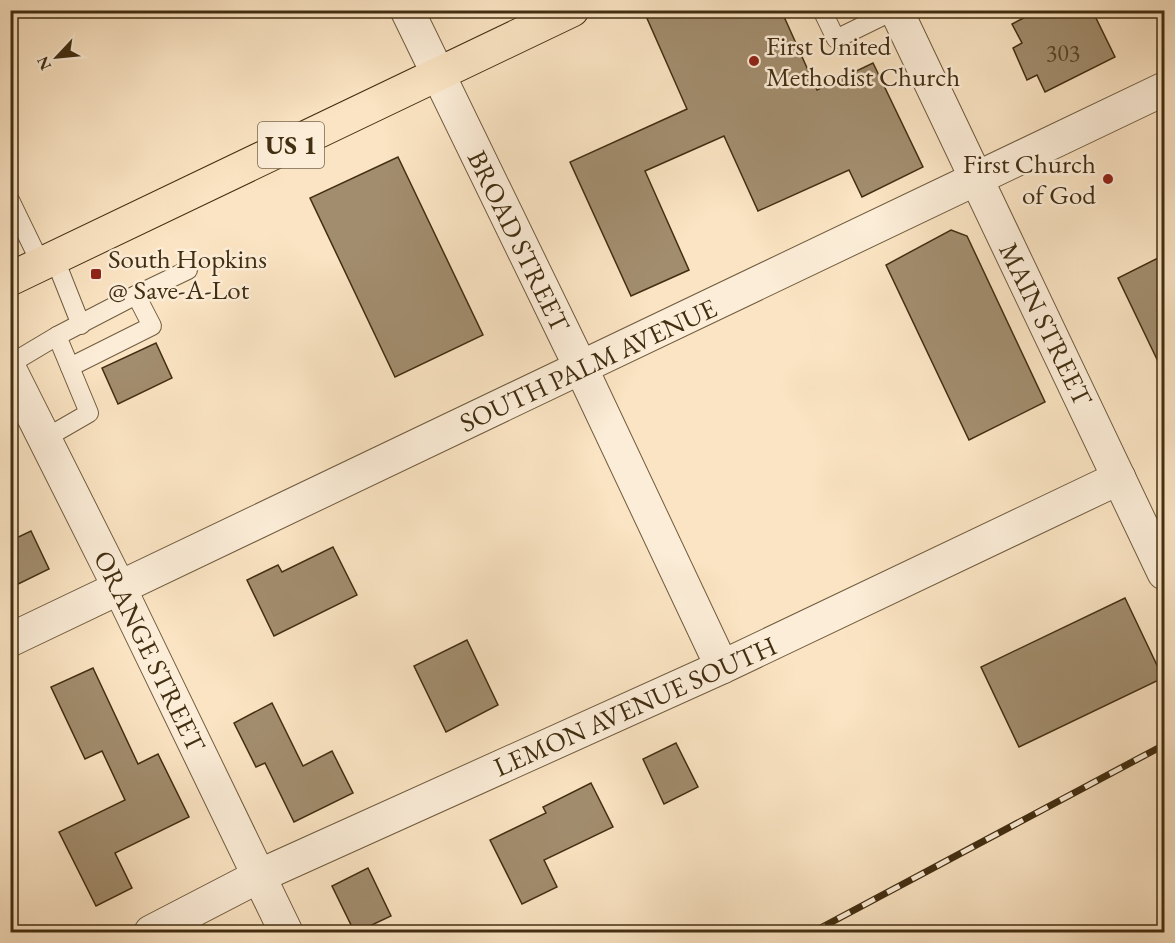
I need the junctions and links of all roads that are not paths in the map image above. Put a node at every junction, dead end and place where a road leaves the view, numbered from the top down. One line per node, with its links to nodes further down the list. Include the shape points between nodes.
1 (407, 10): 5 (street, BROAD STREET)
2 (572, 10): 5 (main road, US 1)
3 (822, 10): 4 (lane, via 836,39)
4 (896, 10): 7 (street, MAIN STREET)
5 (438, 74): 9 (main road, US 1); 17 (street, BROAD STREET)
6 (1164, 89): 7 (street, SOUTH PALM AVENUE)
7 (977, 179): 17 (street, SOUTH PALM AVENUE); 20 (street, MAIN STREET)
8 (13, 211): 9 (lane)
9 (47, 260): 11 (main road, US 1); 13 (lane)
10 (188, 270): 12 (lane)
11 (10, 279)
12 (136, 295): 13 (lane); 16 (lane, via 152,326)
13 (81, 325): 14 (lane)
14 (57, 336): 15 (lane); 16 (lane)
15 (10, 364)
16 (70, 367): 19 (lane, via 89,413)
17 (581, 368): 22 (street, SOUTH PALM AVENUE); 24 (street, BROAD STREET)
18 (10, 370): 19 (street, ORANGE STREET)
19 (45, 439): 22 (street, ORANGE STREET)
20 (1119, 478): 21 (street, MAIN STREET); 24 (street, LEMON AVENUE SOUTH)
21 (1164, 573)
22 (119, 587): 23 (street, SOUTH PALM AVENUE); 25 (street, ORANGE STREET)
23 (10, 640)
24 (722, 667): 25 (street, LEMON AVENUE SOUTH)
25 (260, 876): 26 (street, LEMON AVENUE SOUTH); 27 (street, ORANGE STREET)
26 (151, 933)
27 (286, 933)

